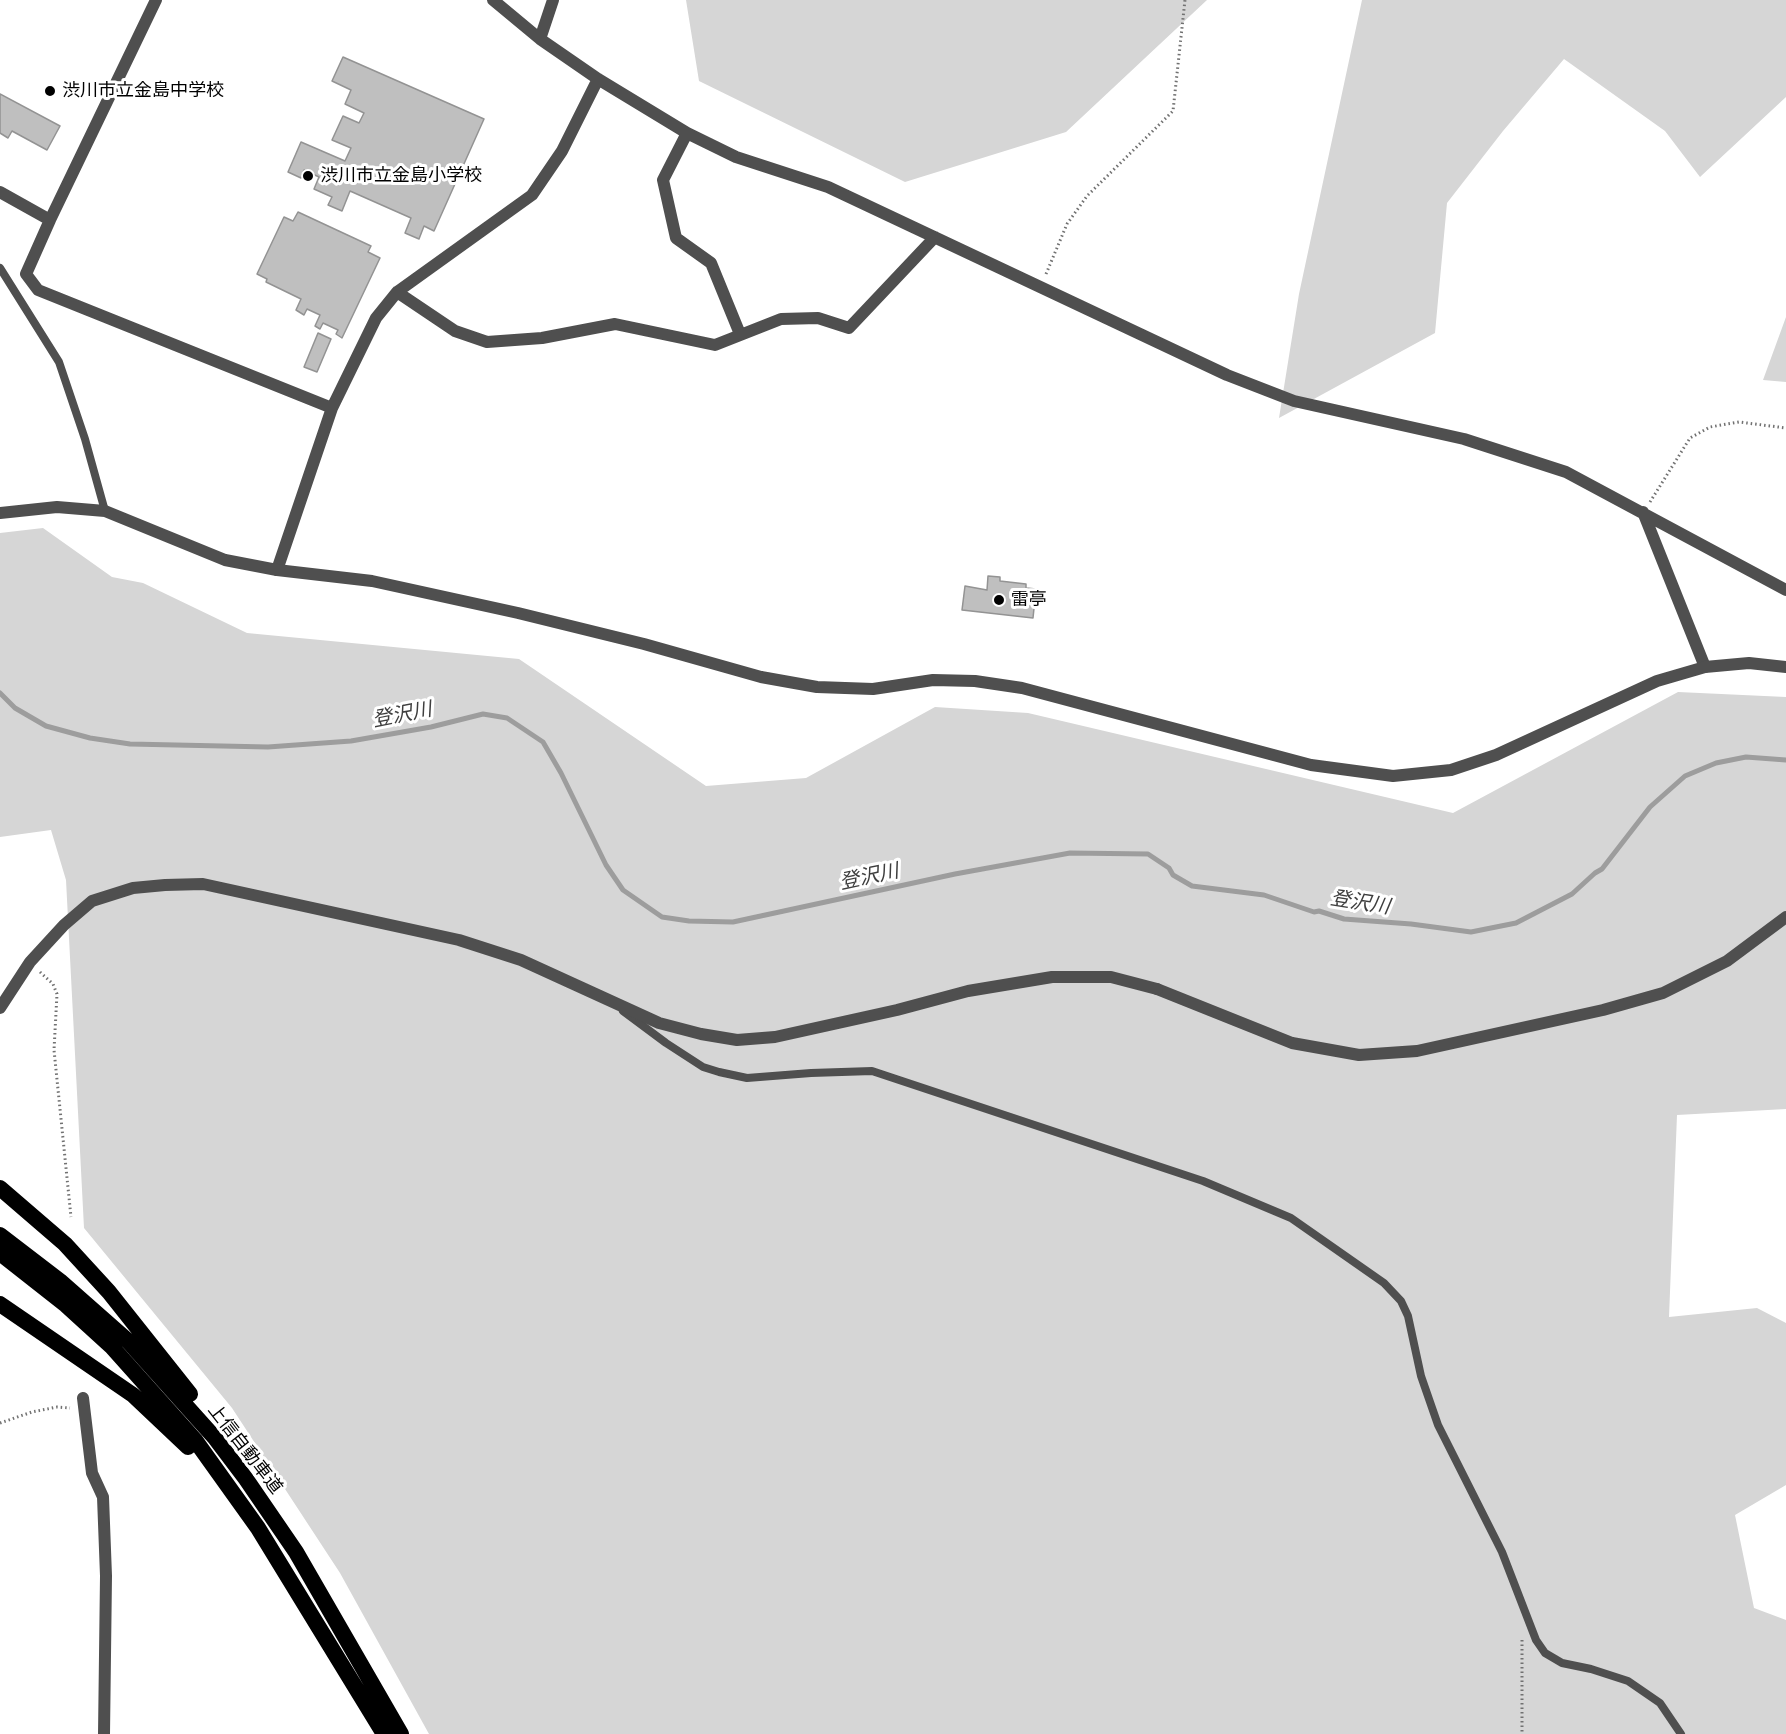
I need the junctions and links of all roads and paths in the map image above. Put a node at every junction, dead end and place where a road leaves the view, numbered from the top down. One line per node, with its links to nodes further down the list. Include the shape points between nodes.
1 (156, 0): 9 (street)
2 (493, 0): 5 (street)
3 (554, 0): 5 (street)
4 (1185, 0): 12 (path, via 1173,111 1087,196 1066,224)
5 (540, 39): 6 (street)
6 (598, 79): 7 (street); 13 (street, via 562,152 532,195)
7 (687, 134): 10 (street, via 736,157 828,187); 14 (street, via 663,180 676,238 711,263)
8 (0, 192): 9 (street)
9 (50, 220): 15 (street, via 26,274 38,290)
10 (935, 237): 12 (street); 14 (street, via 849,328 818,318 781,319)
11 (0, 268): 17 (lane, via 59,362)
12 (1040, 287): 18 (street, via 1227,375 1294,401 1464,439 1566,472)
13 (397, 292): 14 (street, via 455,331 487,342 542,338 615,324 715,345); 15 (street, via 376,318)
14 (740, 334)
15 (332, 408): 20 (street)
16 (1786, 428): 18 (path, via 1739,422 1710,427 1690,438)
17 (105, 512): 19 (street, via 57,507); 20 (street, via 225,560)
18 (1643, 512): 21 (street); 22 (street)
19 (0, 513)
20 (277, 570): 22 (street, via 372,581 644,644 761,677 816,687 873,688 933,680 1022,688 1311,765 1393,776 1451,770 1496,755 1657,681)
21 (1786, 590)
22 (1705, 667): 23 (street, via 1749,663)
23 (1786, 667)
24 (1786, 917): 26 (street, via 1727,961 1663,993 1604,1010 1417,1051 1359,1055 1292,1043 1157,989 1111,976 1052,977 968,991 775,1036 737,1040 659,1023)
25 (30, 962): 26 (street, via 92,901 133,888 203,884 459,940 521,960); 27 (street); 29 (path, via 53,984 57,994 54,1050)
26 (609, 1000): 42 (lane, via 703,1067 747,1078 872,1071 1203,1180 1291,1218 1384,1283 1401,1301 1438,1425 1502,1552 1536,1640 1545,1653 1562,1663 1628,1681 1660,1703)
27 (0, 1008)
28 (0, 1188): 35 (highway, via 65,1244 109,1292 218,1431)
29 (71, 1217)
30 (0, 1235): 35 (highway, 上信自動車道, via 128,1341 215,1438)
31 (0, 1254): 36 (highway, 上信自動車道, via 111,1346 195,1440)
32 (0, 1304): 36 (highway, via 133,1395 183,1441)
33 (83, 1403): 34 (path, via 32,1412); 38 (street, via 92,1473 104,1497)
34 (0, 1423)
35 (246, 1479): 40 (highway, 上信自動車道, via 296,1552)
36 (243, 1508): 39 (highway, 上信自動車道)
37 (1522, 1637): 41 (path)
38 (104, 1734)
39 (384, 1734)
40 (401, 1734)
41 (1522, 1734)
42 (1681, 1734)

